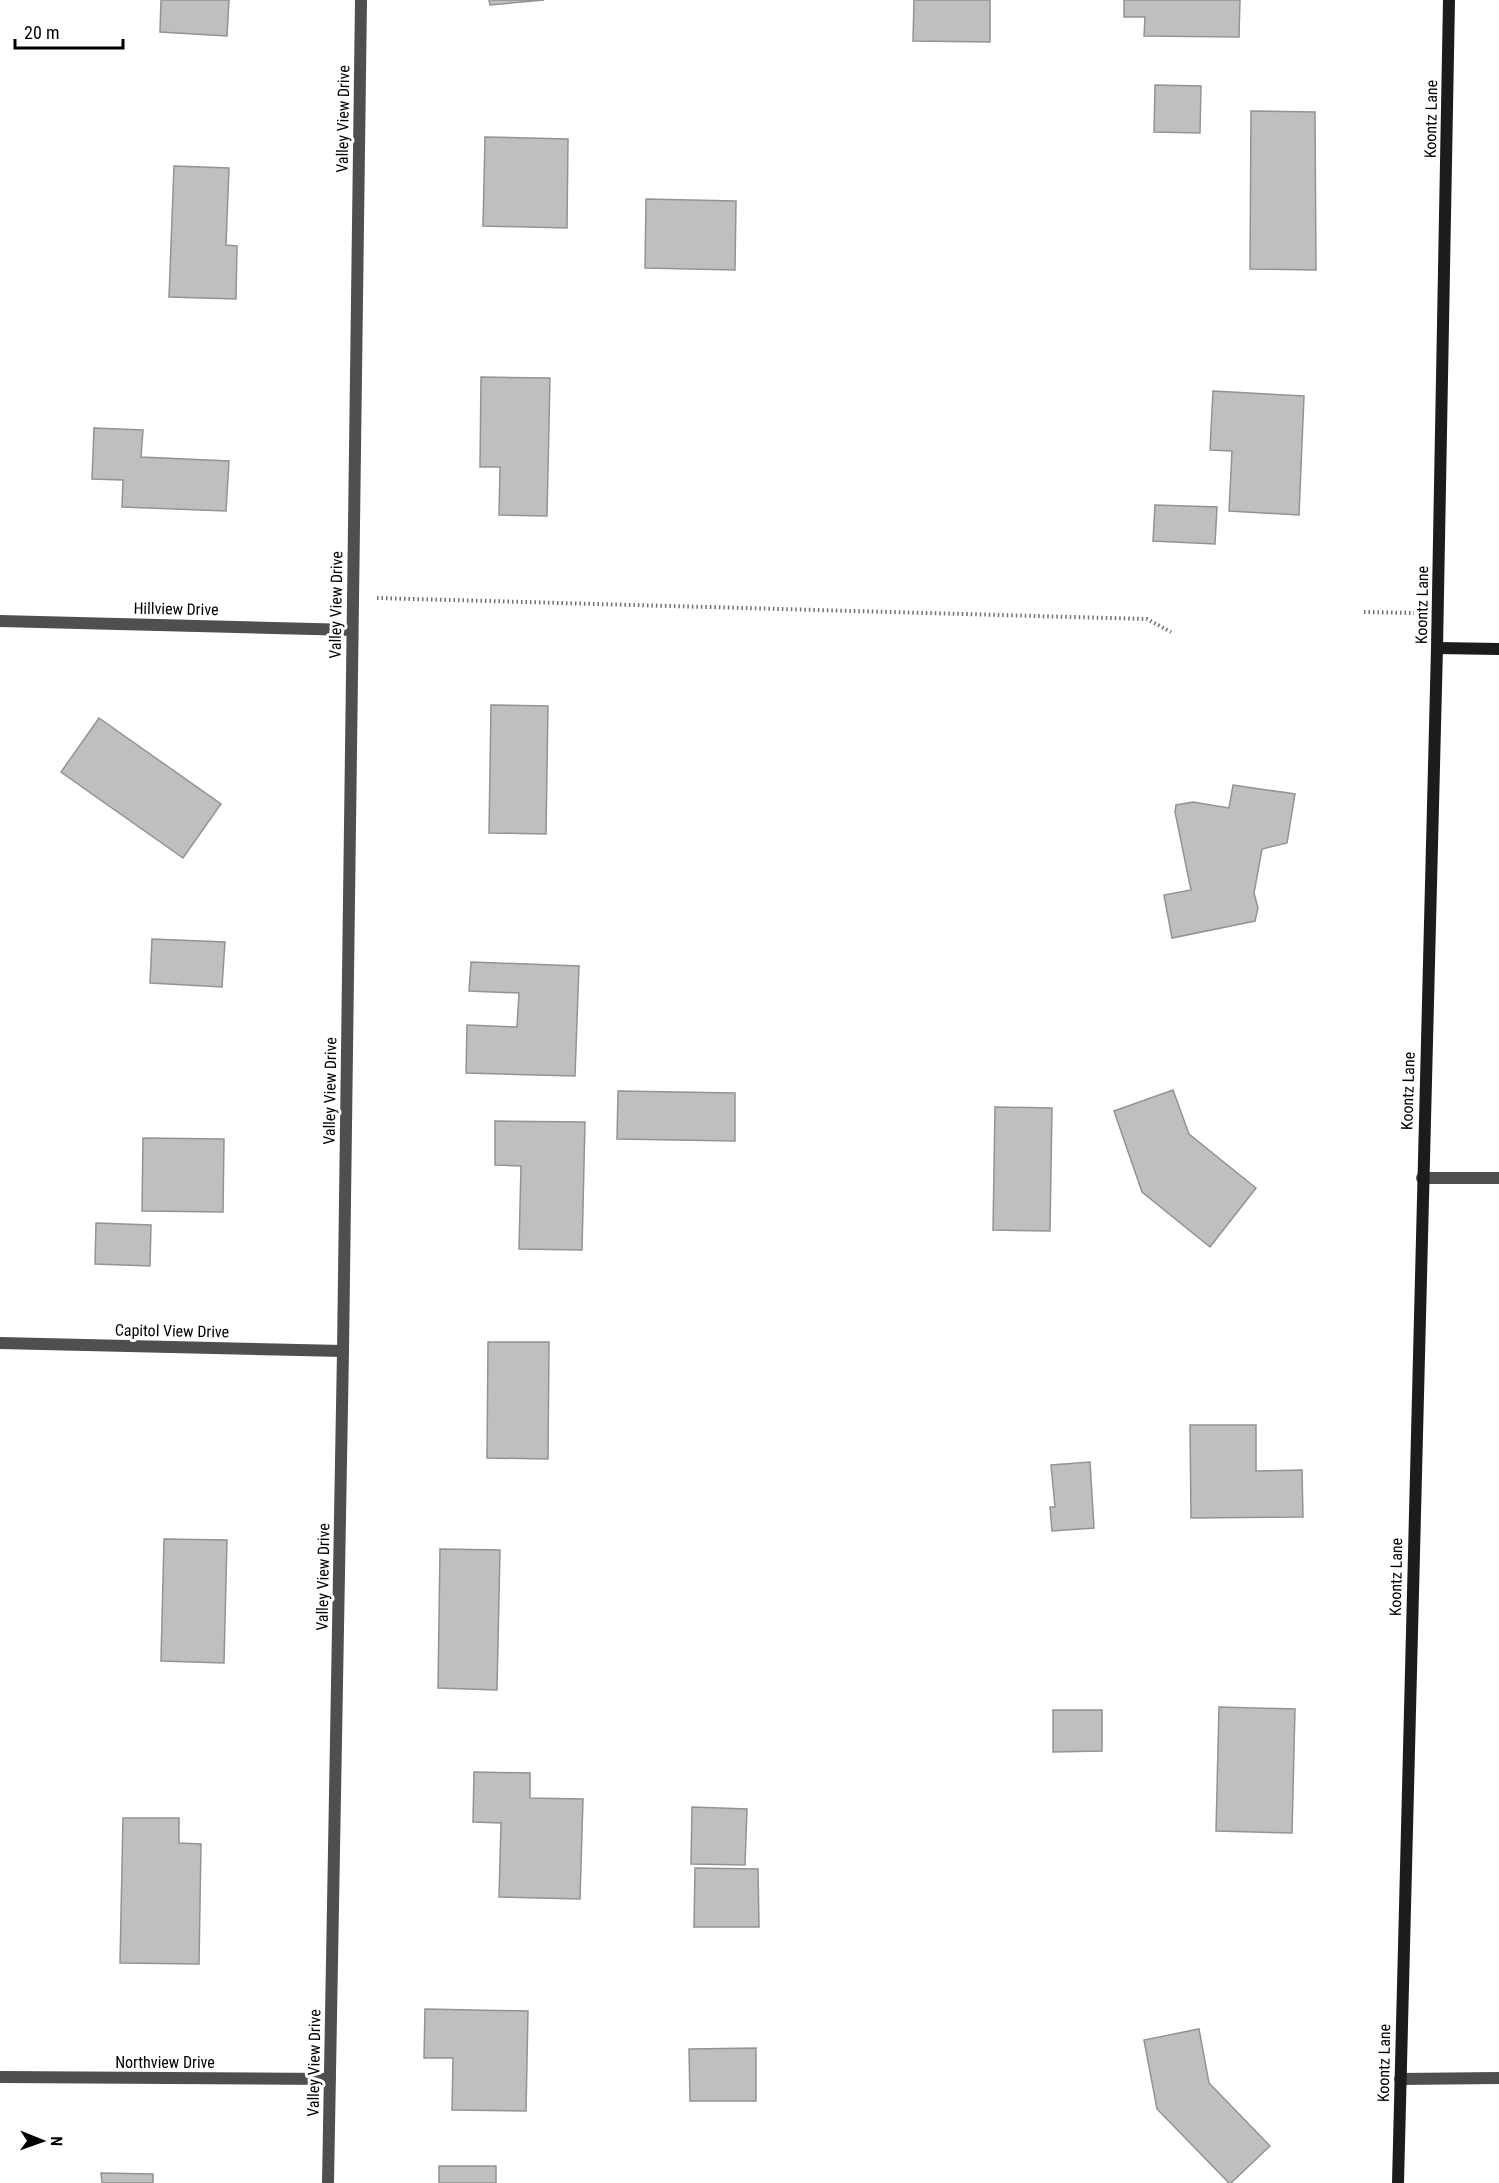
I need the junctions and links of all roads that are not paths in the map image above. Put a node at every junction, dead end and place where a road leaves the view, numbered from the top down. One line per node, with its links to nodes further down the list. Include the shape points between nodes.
1 (361, 0): 4 (street, Valley View Drive)
2 (1449, 0): 5 (street, Koontz Lane)
3 (0, 621): 4 (street, Hillview Drive)
4 (352, 630): 10 (street, Valley View Drive)
5 (1437, 648): 6 (street); 7 (street, Koontz Lane)
6 (1499, 649)
7 (1422, 1178): 8 (street); 14 (street, Koontz Lane)
8 (1499, 1178)
9 (0, 1343): 10 (street, Capitol View Drive)
10 (343, 1351): 13 (street, Valley View Drive)
11 (0, 2077): 13 (street, Northview Drive)
12 (1499, 2078): 14 (street)
13 (330, 2079): 15 (street, Valley View Drive)
14 (1400, 2079): 16 (street, Koontz Lane)
15 (328, 2183)
16 (1398, 2183)

